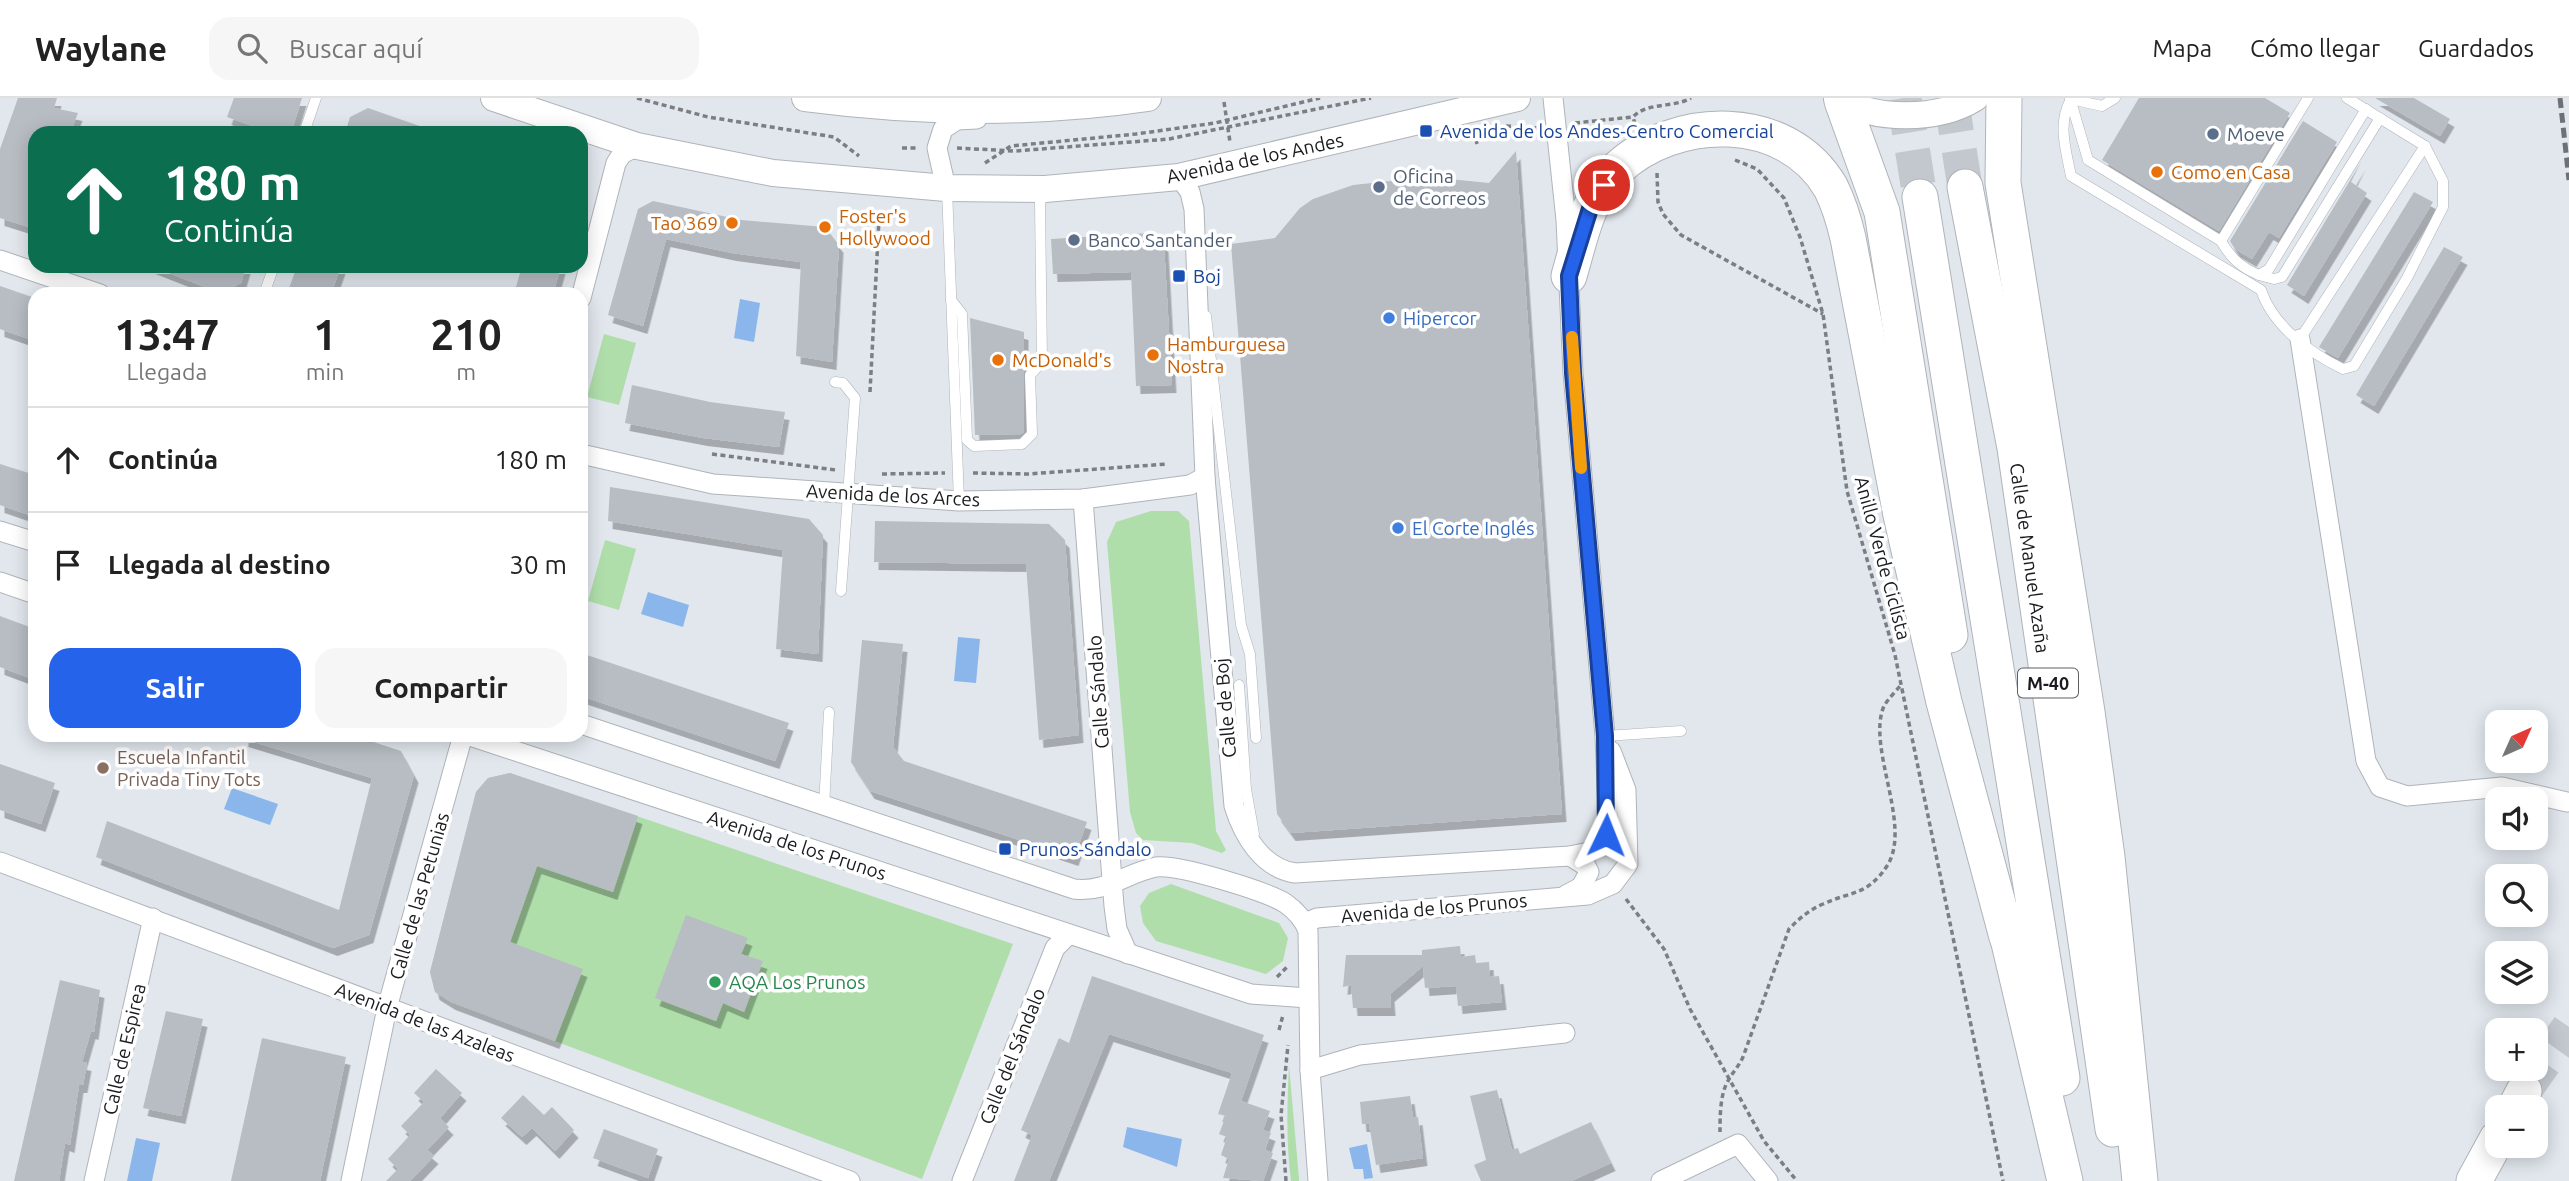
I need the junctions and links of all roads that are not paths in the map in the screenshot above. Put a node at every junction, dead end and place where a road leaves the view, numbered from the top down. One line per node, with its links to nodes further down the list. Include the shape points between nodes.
1 (316, 98): 17 (lane)
2 (494, 98): 18 (main road, Avenida de los Andes)
3 (805, 98): 15 (main road, via 904,109)
4 (1148, 98): 15 (main road)
5 (1517, 98): 22 (main road, Avenida de los Andes)
6 (1553, 98): 34 (street)
7 (1975, 98): 13 (main road, via 1927,114 1883,114)
8 (2004, 98): 84 (highway, via 2003,183 2089,725)
9 (2070, 98): 10 (lane, via 2102,106); 27 (lane, via 2088,160); 37 (lane, via 2062,128 2071,176 2261,290 2277,323)
10 (2115, 98)
11 (2308, 98): 27 (lane)
12 (2347, 98): 14 (lane)
13 (1839, 100): 67 (highway, via 1882,212 1965,724)
14 (2366, 109): 16 (lane); 33 (lane, via 2269,270)
15 (1025, 111): 24 (street, via 1011,118 968,119 943,129 937,148)
16 (2380, 118): 21 (lane); 33 (lane, via 2282,277)
17 (306, 126)
18 (577, 126)
19 (588, 130): 20 (main road, Avenida de los Andes)
20 (637, 146): 24 (main road, Avenida de los Andes, via 773,173); 30 (street, via 622,154 617,163)
21 (2425, 146): 37 (lane); 37 (lane, via 2443,181 2443,207 2354,366 2343,369 2330,363)
22 (1179, 177): 25 (main road, Avenida de los Andes); 32 (street, Calle de Boj, via 1194,209)
23 (1965, 187): 83 (highway, Calle de Manuel Azaña / M-40, via 2015,448 2104,1082)
24 (947, 188): 25 (main road, Avenida de los Andes); 36 (lane)
25 (1045, 189): 36 (lane, via 1040,203 1042,362 1030,375 1032,434 1022,444 974,446 967,440 962,314)
26 (1920, 197): 82 (highway, M-40)
27 (2221, 241): 33 (lane, via 2230,257)
28 (0, 260): 29 (street)
29 (28, 270)
30 (588, 272)
31 (38, 273): 35 (street)
32 (1197, 275): 40 (street, Calle de Boj); 54 (lane, via 1213,355)
33 (2259, 275)
34 (1569, 276): 53 (street, via 1573,373); 67 (highway, via 1593,199 1645,142 1702,128 1758,134 1785,144 1830,186 1848,238 1901,515 1944,702)
35 (79, 287)
36 (951, 300): 43 (lane)
37 (2301, 340): 57 (street, via 2366,761 2380,787 2407,796 2502,787)
38 (835, 382): 41 (lane, via 844,383 855,398)
39 (588, 456): 41 (street, Avenida de los Arces, via 713,484)
40 (1205, 477): 42 (street, Avenida de los Arces, via 1190,485); 61 (street, Calle de Boj, via 1234,806 1240,824)
41 (849, 493): 43 (street, Avenida de los Arces); 47 (lane)
42 (1083, 499): 43 (street, Avenida de los Arces); 62 (street, Calle Sándalo)
43 (959, 501)
44 (0, 531): 45 (street)
45 (28, 540)
46 (0, 582): 48 (street)
47 (841, 591)
48 (28, 592)
49 (1239, 685): 61 (lane, via 1253,832)
50 (829, 712): 58 (lane)
51 (588, 726): 58 (street)
52 (1681, 731): 53 (lane)
53 (1605, 736): 59 (street, via 1606,835 1589,852); 63 (street, Avenida de los Prunos, via 1626,790 1628,864 1613,884 1588,895)
54 (1256, 738)
55 (463, 742): 70 (street, Calle de las Petunias)
56 (486, 742): 66 (street, Avenida de los Prunos)
57 (2567, 802)
58 (824, 807): 62 (street, via 1074,889)
59 (1570, 856): 61 (street, via 1295,873); 63 (street, via 1590,872 1581,887)
60 (0, 862): 64 (street, Avenida de las Azaleas)
61 (1269, 862)
62 (1113, 885): 65 (street, via 1141,871 1168,866 1275,898); 68 (street, via 1117,929)
63 (1562, 896): 65 (street, Avenida de los Prunos, via 1317,918)
64 (153, 918): 70 (street, Avenida de las Azaleas); 74 (street, Calle de Espirea)
65 (1305, 923): 69 (street)
66 (1068, 935): 68 (street, Avenida de los Prunos); 77 (street, Calle del Sándalo, via 1059,941 1048,965)
67 (2007, 937): 81 (highway)
68 (1128, 954): 69 (street, Avenida de los Prunos, via 1251,994)
69 (1308, 998): 72 (street)
70 (387, 1008): 75 (street, Calle de las Petunias); 76 (street, Avenida de las Azaleas)
71 (1565, 1033): 72 (street, via 1360,1055)
72 (1310, 1070): 78 (street)
73 (2487, 1158): 85 (highway)
74 (94, 1181)
75 (351, 1181)
76 (850, 1181)
77 (962, 1181)
78 (1318, 1181)
79 (1661, 1181): 80 (street, via 1738,1144)
80 (1768, 1181)
81 (2064, 1181)
82 (2077, 1181)
83 (2122, 1181)
84 (2140, 1181)
85 (2474, 1181)

